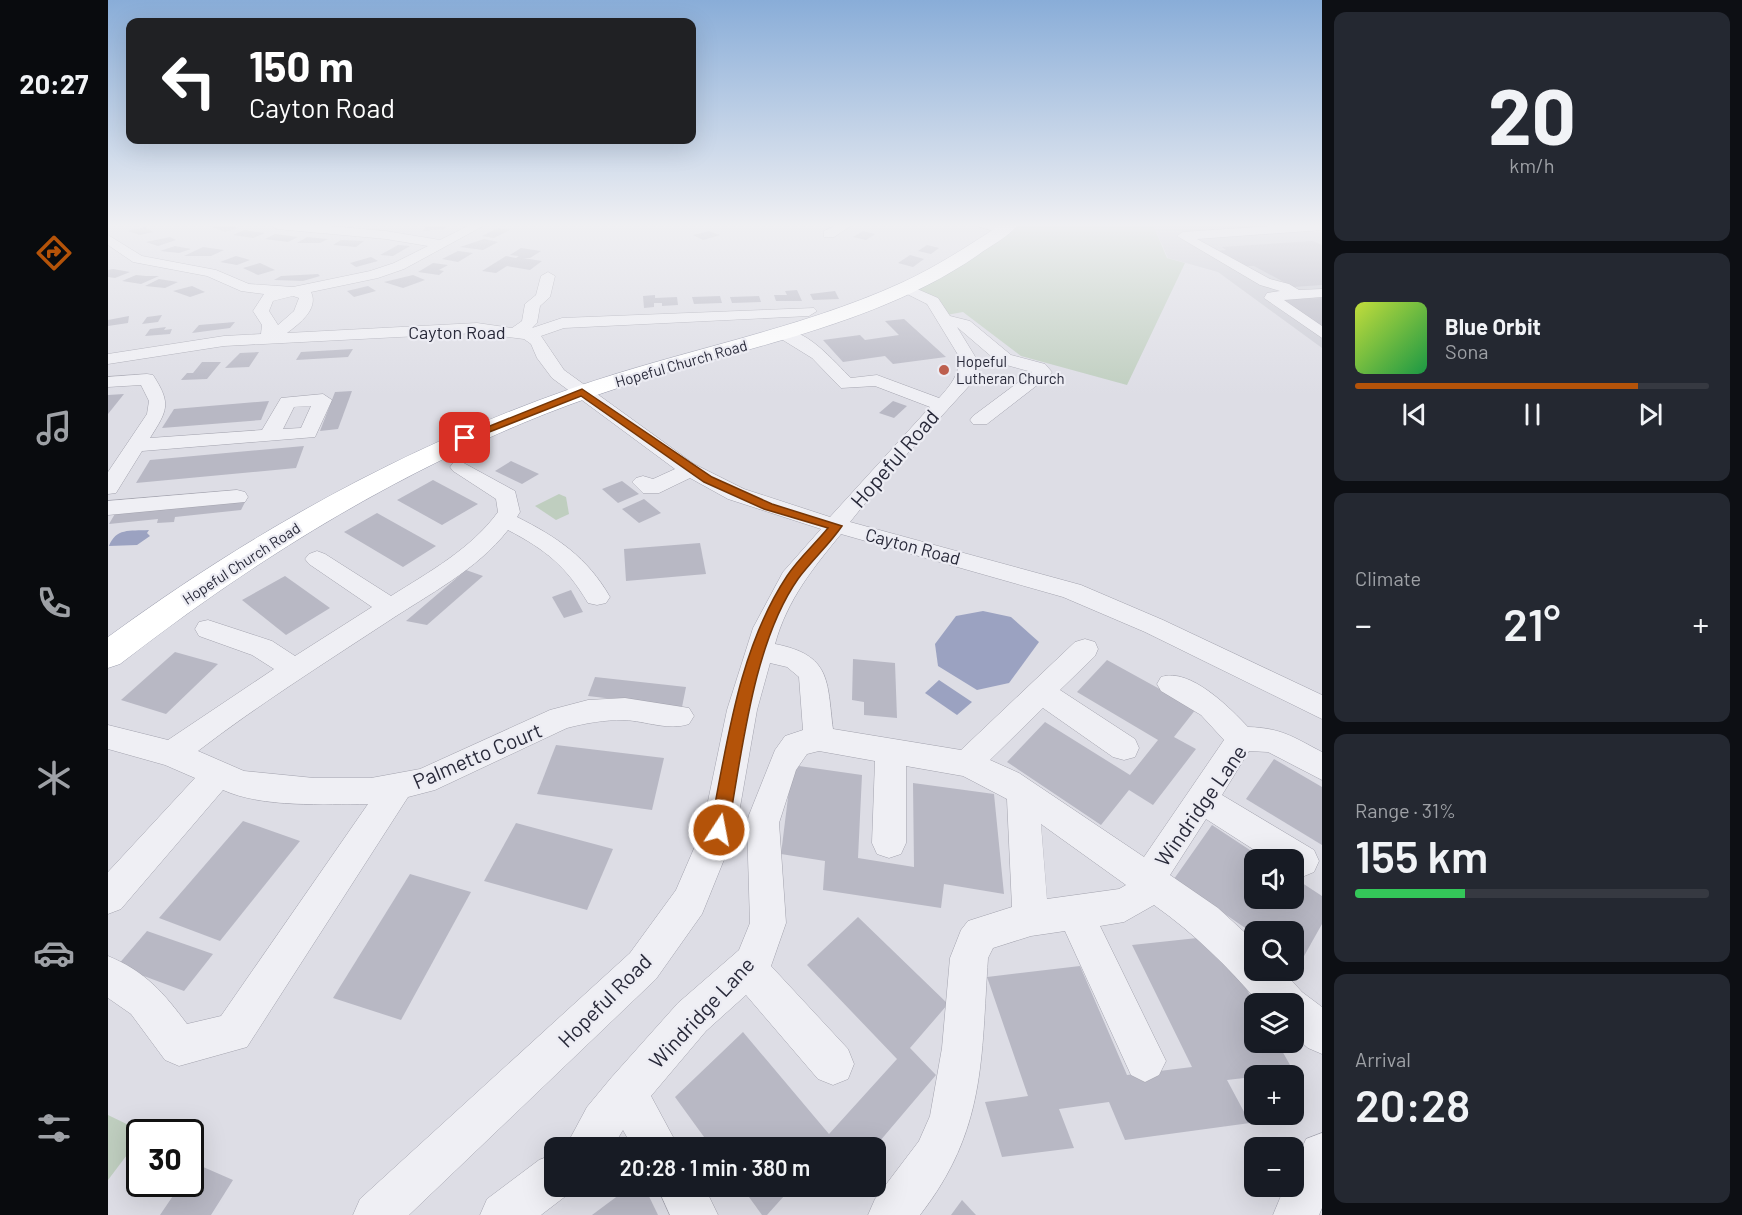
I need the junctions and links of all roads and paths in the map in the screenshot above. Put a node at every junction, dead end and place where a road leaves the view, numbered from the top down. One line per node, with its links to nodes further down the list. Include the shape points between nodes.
1 (231, 282): 7 (street, via 246,288)
2 (345, 282): 7 (street)
3 (547, 282): 12 (street, via 543,297 533,304)
4 (922, 282): 6 (main road, Hopeful Church Road)
5 (1264, 282): 9 (street)
6 (908, 289): 11 (street, Hopeful Road, via 933,301); 13 (main road, Hopeful Church Road)
7 (291, 291): 15 (street, via 271,296 262,305 271,328); 15 (street, via 306,295 306,307)
8 (1322, 293): 9 (street)
9 (1297, 294): 14 (street, via 1271,298)
10 (809, 311): 12 (street, via 562,323)
11 (944, 319): 21 (street, Hopeful Road, via 968,358 968,367 960,386); 22 (street, via 964,324 1005,358 1043,372)
12 (522, 333): 15 (street, Cayton Road, via 477,328); 20 (street, Cayton Road, via 538,341 558,374)
13 (784, 333): 18 (street, via 828,363 847,384); 20 (main road, Hopeful Church Road)
14 (1322, 333)
15 (269, 338): 16 (street, Cayton Road)
16 (108, 359)
17 (860, 365): 18 (street)
18 (877, 380): 21 (street)
19 (108, 382): 24 (street, via 144,378 156,394 156,414)
20 (582, 392): 26 (street, Cayton Road); 39 (main road, Hopeful Church Road, via 465,438 348,497 251,554)
21 (940, 405): 32 (street, Hopeful Road)
22 (980, 420)
23 (269, 436): 24 (street)
24 (136, 445): 27 (street)
25 (460, 467): 31 (street, via 507,496 510,506)
26 (690, 470): 29 (street, via 647,485); 32 (street, Cayton Road, via 736,494)
27 (112, 477)
28 (237, 496): 30 (street)
29 (669, 502)
30 (108, 508)
31 (504, 520): 34 (street, via 547,540 587,576); 35 (street, via 474,550)
32 (836, 526): 38 (street, Hopeful Road, via 792,578 766,628); 43 (street, Cayton Road, via 1072,591 1154,626)
33 (317, 559): 35 (street)
34 (597, 597)
35 (390, 607): 40 (street)
36 (208, 629): 40 (street, via 262,648)
37 (1085, 649): 42 (street)
38 (759, 651): 46 (street, via 794,658 809,669); 78 (street, Hopeful Road, via 742,710 719,830 689,902 642,966)
39 (108, 655)
40 (295, 669): 50 (street)
41 (1171, 684): 47 (street, via 1211,707)
42 (1041, 692): 48 (street); 51 (street)
43 (1322, 708)
44 (679, 716): 54 (street, Palmetto Court, via 625,709 588,711 560,718 448,771)
45 (108, 737): 50 (street, Palmetto Court)
46 (819, 739): 49 (street, Windridge Lane); 64 (street, Windridge Lane, via 802,742 790,751 766,808 762,839 768,923 753,963)
47 (1241, 739): 52 (street, Windridge Lane, via 1273,740); 56 (street, Windridge Lane)
48 (1124, 748)
49 (891, 751): 51 (street, Windridge Lane); 57 (street)
50 (172, 754): 53 (street, Palmetto Court)
51 (967, 764): 55 (street, Windridge Lane)
52 (1322, 767)
53 (218, 774): 54 (street, Palmetto Court, via 241,784 314,791); 60 (street)
54 (398, 788): 65 (street, via 233,1033 179,1046 145,1000)
55 (1023, 792): 59 (street, Windridge Lane); 62 (street)
56 (1201, 799): 58 (street); 59 (street, Windridge Lane)
57 (889, 843)
58 (1282, 849)
59 (1148, 880): 61 (street, Windridge Lane, via 1141,895 1124,905); 63 (street, Windridge Lane, via 1205,920)
60 (108, 897)
61 (1074, 912): 62 (street, Windridge Lane); 70 (street)
62 (1031, 919): 81 (street, Windridge Lane, via 981,934 974,943 969,958 954,1099 945,1137 921,1177)
63 (1244, 958)
64 (747, 968): 71 (street); 72 (street, Windridge Lane, via 692,1017)
65 (108, 975)
66 (1266, 981): 67 (street, Windridge Lane)
67 (1277, 993)
68 (1304, 1018): 69 (street)
69 (1322, 1034)
70 (1145, 1061)
71 (833, 1064)
72 (626, 1094): 73 (street, Windridge Lane); 74 (street)
73 (593, 1137)
74 (651, 1137)
75 (1322, 1156): 82 (street)
76 (544, 1184): 79 (street)
77 (685, 1197): 80 (street)
78 (376, 1215)
79 (503, 1215)
80 (695, 1215)
81 (891, 1215)
82 (1296, 1215)

